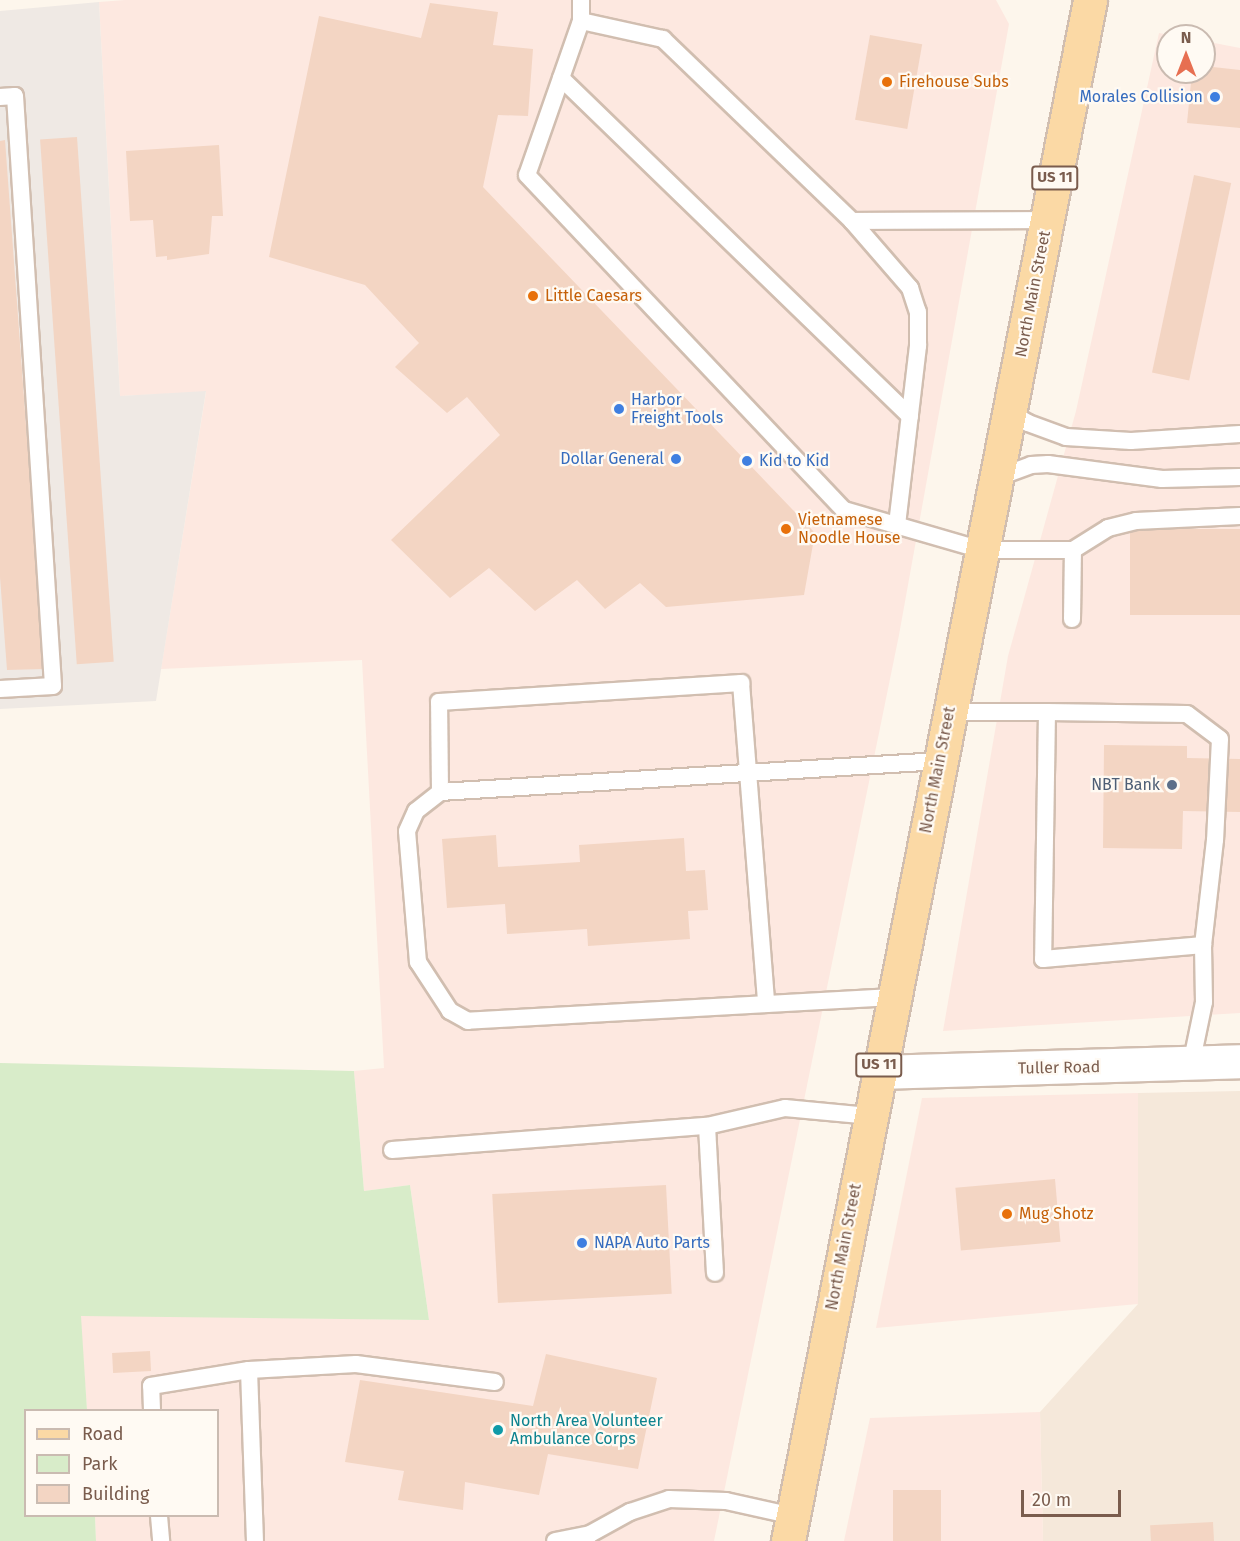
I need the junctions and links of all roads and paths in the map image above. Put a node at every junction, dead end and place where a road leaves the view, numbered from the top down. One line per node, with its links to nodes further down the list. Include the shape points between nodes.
1 (580, 0): 3 (lane)
2 (1090, 0): 6 (main road, North Main Street / US 11)
3 (581, 21): 4 (lane); 7 (lane, via 663,39)
4 (561, 78): 9 (lane); 14 (lane, via 527,175 844,510)
5 (0, 97): 18 (lane, via 15,96 53,686)
6 (1047, 220): 7 (lane); 8 (main road, North Main Street / US 11)
7 (852, 221): 9 (lane, via 910,288 918,312)
8 (1009, 412): 10 (lane, via 1066,437 1131,441); 12 (main road, North Main Street / US 11)
9 (910, 416): 14 (lane)
10 (1240, 434)
11 (1240, 477): 12 (lane, via 1162,479 1048,464 1031,465)
12 (996, 478): 15 (main road, North Main Street / US 11)
13 (1240, 516): 16 (lane, via 1136,521 1108,528)
14 (897, 526): 15 (lane)
15 (982, 550): 16 (lane); 19 (main road, North Main Street / US 11)
16 (1073, 550): 17 (lane)
17 (1072, 619)
18 (0, 689)
19 (950, 712): 20 (lane); 21 (main road, North Main Street / US 11)
20 (1047, 712): 24 (lane, via 1186,714 1220,739 1215,840); 24 (lane, via 1043,959)
21 (940, 761): 22 (lane); 25 (main road, North Main Street / US 11)
22 (750, 773): 23 (lane); 23 (lane, via 741,683 439,702); 26 (lane)
23 (441, 792): 26 (lane, via 416,811 407,831 418,962 450,1011 468,1021)
24 (1203, 945): 28 (lane, via 1204,1002)
25 (893, 997): 26 (lane); 29 (main road, North Main Street / US 11)
26 (766, 1004)
27 (1240, 1061): 28 (street, Tuller Road)
28 (1191, 1065): 29 (street, Tuller Road)
29 (878, 1072): 30 (main road, North Main Street / US 11)
30 (869, 1116): 31 (lane, via 785,1108); 38 (main road, North Main Street / US 11)
31 (707, 1126): 32 (lane); 33 (lane)
32 (392, 1150)
33 (715, 1273)
34 (249, 1370): 35 (lane, via 356,1364); 36 (lane, via 151,1386); 40 (lane)
35 (495, 1382)
36 (152, 1409)
37 (159, 1517): 39 (lane)
38 (791, 1529): 41 (lane, via 726,1501 669,1499 630,1512 590,1534)
39 (160, 1541)
40 (255, 1541)
41 (555, 1541)

